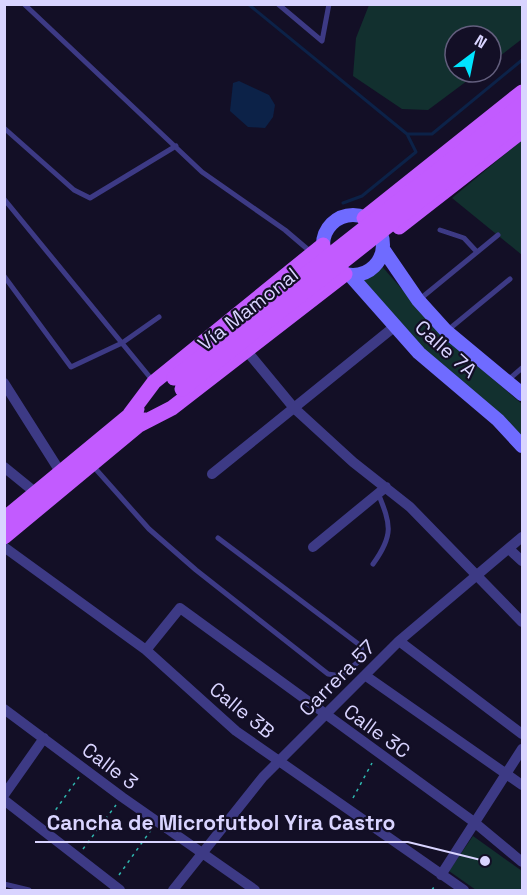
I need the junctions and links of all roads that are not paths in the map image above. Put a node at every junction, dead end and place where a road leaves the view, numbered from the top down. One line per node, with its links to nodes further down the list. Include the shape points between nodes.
1 (24, 4): 9 (lane)
2 (278, 4): 3 (lane, via 322,41)
3 (329, 4)
4 (522, 92): 11 (main road)
5 (522, 104): 30 (main road, Vía Mamonal, bridge)
6 (522, 120): 30 (main road, Vía Mamonal, bridge)
7 (4, 128): 9 (lane, via 74,190 90,198)
8 (522, 131): 14 (main road)
9 (176, 146): 15 (lane, via 202,172)
10 (4, 199): 24 (lane)
11 (364, 218): 14 (street, via 379,231); 15 (street, via 340,218 328,229)
12 (440, 230): 16 (lane, via 464,238)
13 (498, 235): 16 (lane)
14 (382, 244): 17 (street, via 375,266 359,275); 20 (street, Calle 7A)
15 (318, 250): 17 (street); 28 (main road)
16 (477, 252): 20 (lane)
17 (347, 275): 22 (street, Calle 7A); 25 (main road)
18 (4, 276): 24 (lane, via 71,367)
19 (510, 279): 23 (lane)
20 (418, 300): 23 (street, Calle 7A)
21 (159, 316): 24 (lane)
22 (394, 327): 32 (street); 34 (street, Calle 7A)
23 (446, 331): 27 (street, Calle 7A)
24 (122, 343): 28 (lane)
25 (246, 350): 32 (street); 33 (main road, via 172,408)
26 (522, 368): 27 (lane)
27 (507, 381): 31 (street, Calle 7A)
28 (154, 382): 33 (main road)
29 (4, 383): 37 (street)
30 (178, 383): 33 (main road, Vía Mamonal)
31 (522, 394)
32 (294, 408): 38 (street); 39 (street)
33 (135, 420): 35 (main road, Vía Mamonal); 37 (main road, Vía Mamonal)
34 (522, 446)
35 (92, 465): 42 (main road, Vía Mamonal); 44 (lane, via 149,529 195,570 328,674 341,676 363,658 361,646)
36 (4, 466): 40 (street)
37 (61, 473): 40 (main road, Vía Mamonal)
38 (212, 474)
39 (382, 490): 46 (street); 49 (lane, via 387,545); 50 (street, via 431,527)
40 (36, 493): 41 (main road, Vía Mamonal)
41 (4, 519)
42 (4, 537)
43 (522, 537): 47 (street, Carrera 57)
44 (218, 538)
45 (4, 547): 53 (street, Calle 3B)
46 (313, 547)
47 (509, 549): 48 (street); 50 (street, Carrera 57)
48 (522, 561)
49 (373, 564)
50 (477, 576): 51 (street); 52 (street, Carrera 57)
51 (522, 622)
52 (399, 641): 54 (street, Carrera 57); 57 (street)
53 (146, 650): 56 (street, Calle 3C, via 180,608); 60 (street, Calle 3B, via 236,731)
54 (366, 676): 56 (street, Carrera 57); 61 (street)
55 (4, 709): 58 (street, Calle 3)
56 (326, 715): 60 (street, Carrera 57); 65 (street, Calle 3C)
57 (522, 734)
58 (44, 738): 63 (street); 66 (street, Calle 3)
59 (522, 749): 61 (street)
60 (278, 762): 66 (street, Carrera 57); 68 (street, Calle 3B)
61 (507, 775): 62 (street); 65 (street)
62 (522, 785)
63 (4, 795)
64 (4, 800): 70 (street)
65 (474, 822): 67 (street, Calle 3C); 68 (street)
66 (201, 853): 72 (street, Carrera 57); 73 (street, Calle 3)
67 (522, 862)
68 (441, 875): 74 (street, Calle 3B)
69 (4, 884): 71 (lane)
70 (116, 887)
71 (29, 891)
72 (173, 891)
73 (255, 891)
74 (464, 891)

